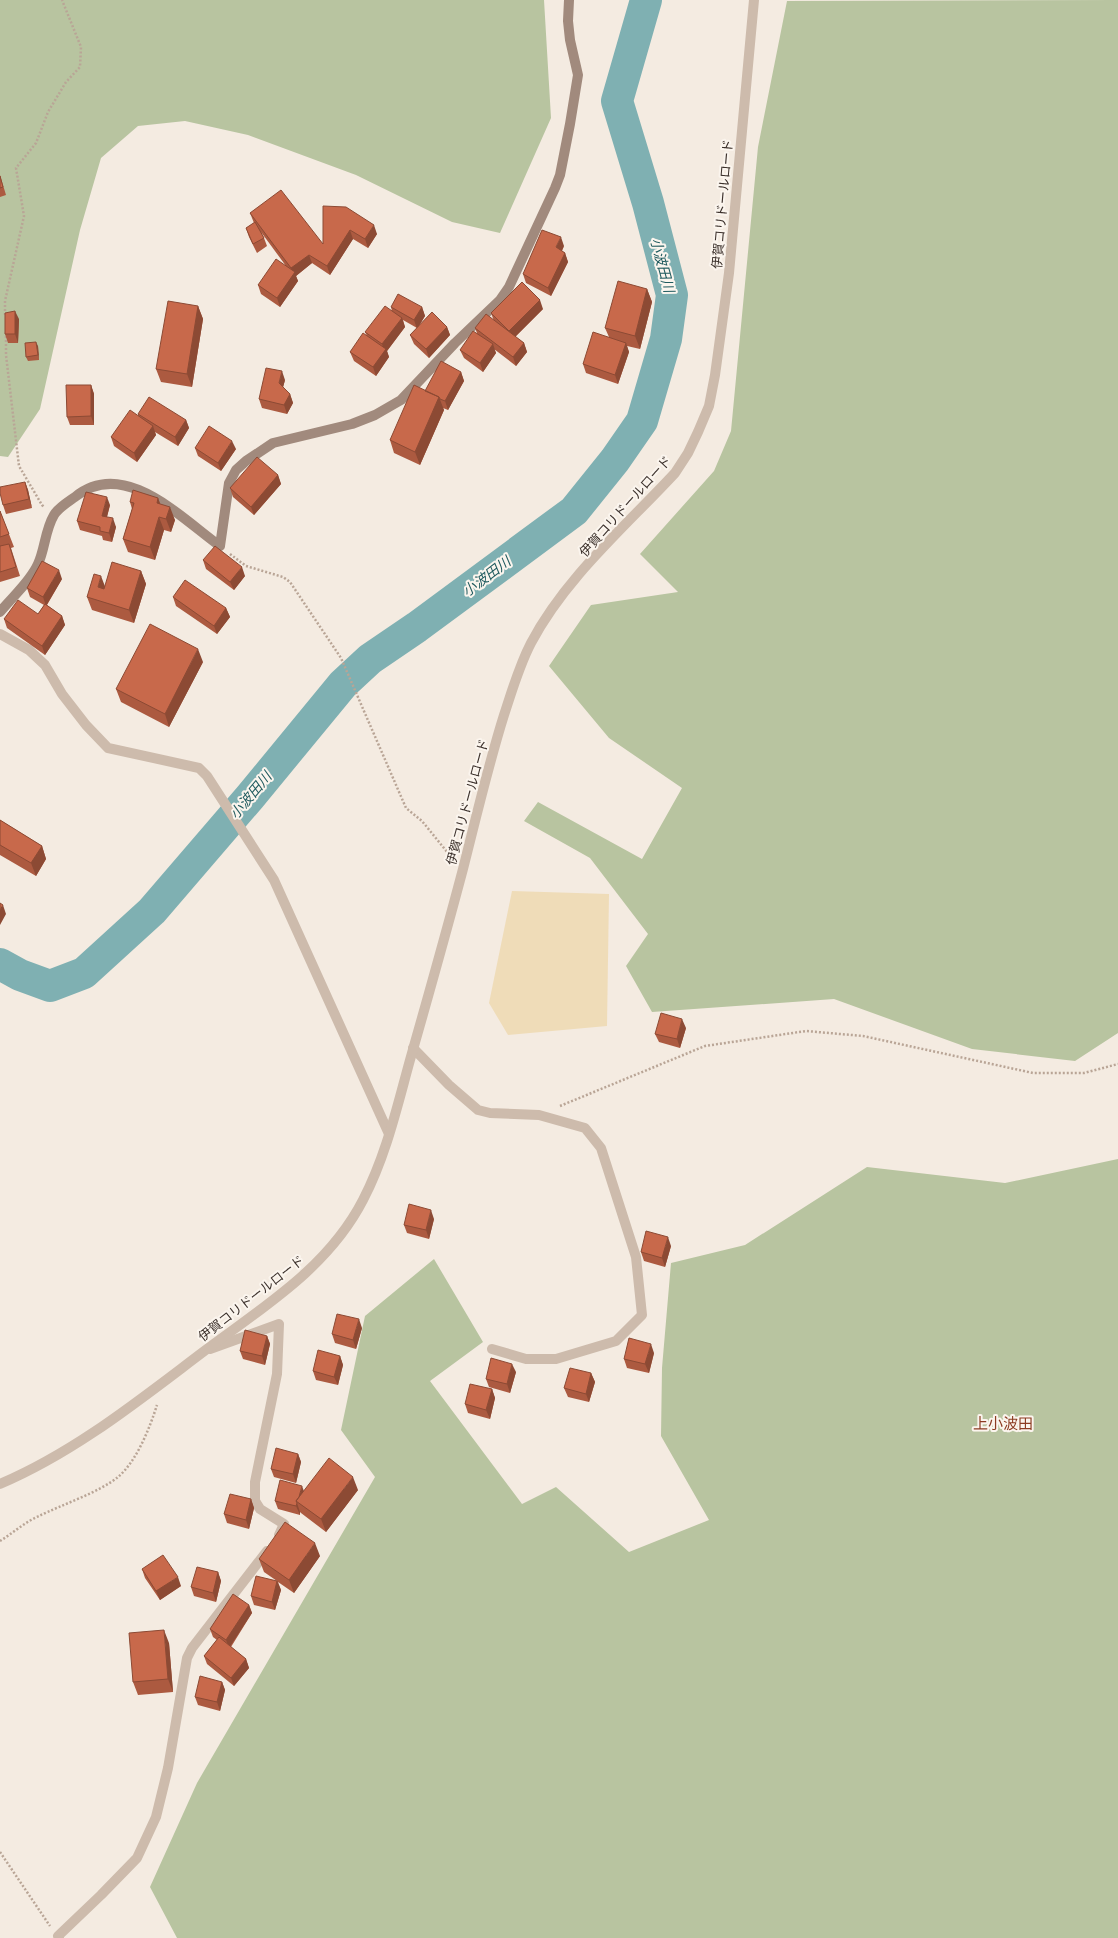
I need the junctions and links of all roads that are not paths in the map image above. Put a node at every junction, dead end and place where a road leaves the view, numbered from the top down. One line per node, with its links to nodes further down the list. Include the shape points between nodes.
1 (569, 0): 3 (main road, via 570,40 578,75 569,132 555,188 509,287 500,300 401,400 375,415 352,424 273,443 246,461 236,470 229,482 220,546 162,503 128,486 97,484 81,492 55,514 38,564)
2 (754, 0): 5 (street, 伊賀コリドールロード, via 729,273 718,360 709,406 688,453 675,473 574,581 531,643 495,744)
3 (0, 612)
4 (0, 634): 6 (street, via 28,650 45,665 62,694 108,748 199,768 208,776 274,880)
5 (413, 1048): 6 (street, 伊賀コリドールロード); 7 (street, via 478,1110 490,1113 539,1114 585,1128 601,1148 636,1257 642,1315 616,1341 556,1359 526,1359)
6 (389, 1134): 8 (street, 伊賀コリドールロード, via 364,1199 333,1246 292,1286)
7 (492, 1349)
8 (204, 1351): 9 (street, 伊賀コリドールロード, via 99,1429 39,1466); 10 (street, via 279,1324 277,1374 254,1482 255,1501 260,1509 284,1524 187,1658 180,1708 160,1806 137,1858)
9 (0, 1484)
10 (58, 1937)

